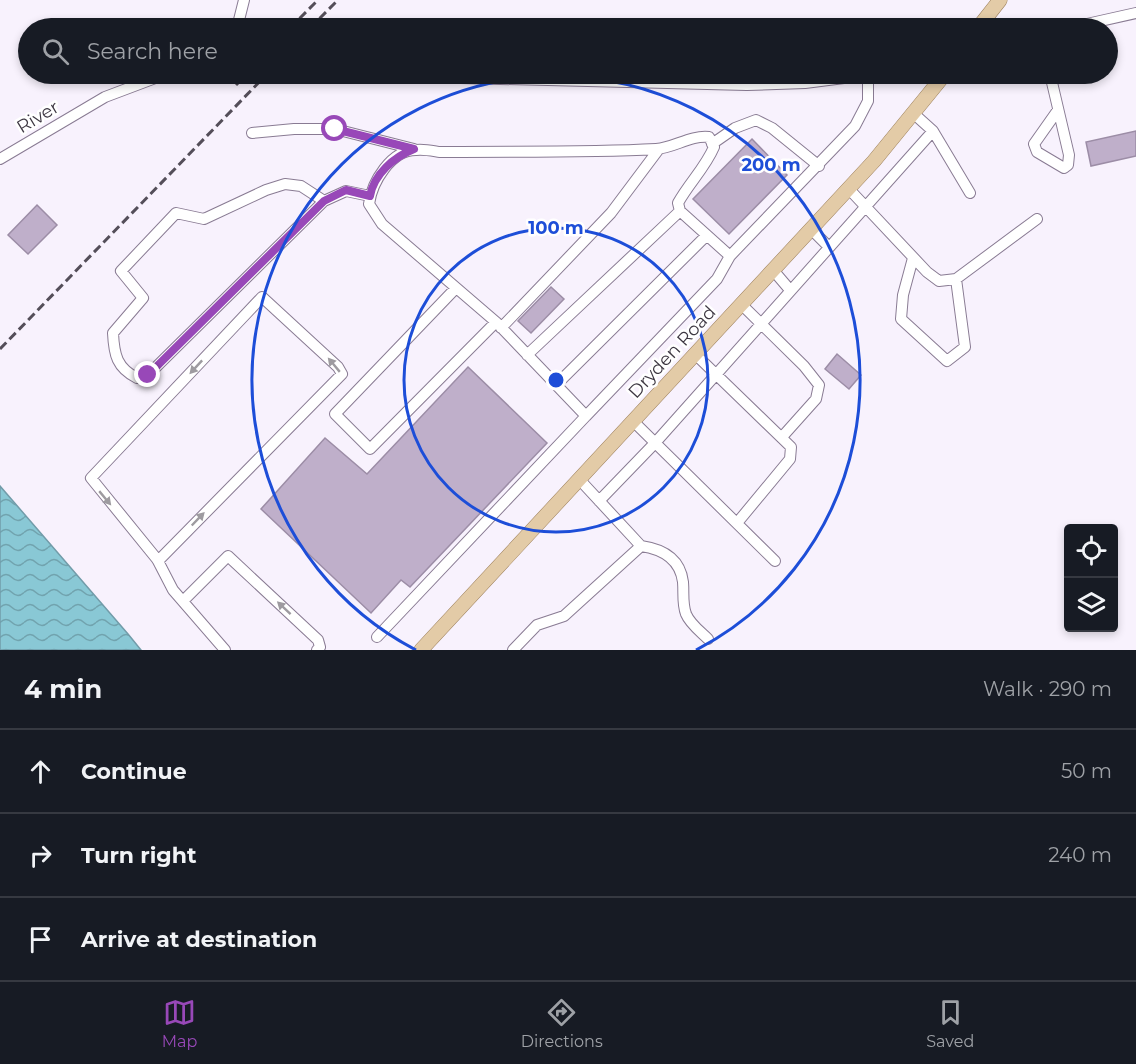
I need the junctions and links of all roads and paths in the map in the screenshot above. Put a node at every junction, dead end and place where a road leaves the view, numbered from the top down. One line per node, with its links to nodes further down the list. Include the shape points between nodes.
1 (244, 0): 4 (street)
2 (1000, 0): 5 (main road)
3 (1136, 13): 6 (street)
4 (240, 18)
5 (986, 18)
6 (1114, 18)
7 (139, 84): 20 (street, River, via 105,97)
8 (707, 84): 9 (street)
9 (776, 84)
10 (871, 84): 21 (street, via 868,101 855,126)
11 (937, 84): 14 (main road, Dryden Road)
12 (1052, 84): 13 (street)
13 (1058, 110): 13 (street, via 1069,155 1064,168 1037,152 1034,144)
14 (913, 113): 15 (street); 22 (main road, Dryden Road)
15 (933, 131): 23 (street); 26 (street)
16 (252, 133): 18 (street, via 335,129)
17 (712, 144): 19 (street, via 709,137 698,136); 21 (street, via 735,128 756,120); 27 (street, via 709,160 678,203)
18 (414, 149): 19 (street); 24 (street, via 388,165 375,181)
19 (659, 149): 40 (street, via 611,213)
20 (0, 159)
21 (819, 166): 32 (street)
22 (848, 188): 26 (street); 29 (main road, Dryden Road)
23 (970, 193)
24 (370, 196): 25 (street, via 346,190); 36 (street, via 369,204 382,224)
25 (324, 201): 25 (street, via 148,375 137,378 125,372 115,357 113,333 144,298 121,271 176,213 204,219 285,184 301,186)
26 (866, 206): 31 (street); 33 (street)
27 (680, 211): 30 (street); 42 (street)
28 (1037, 219): 35 (street)
29 (811, 229): 31 (street); 34 (main road, Dryden Road)
30 (706, 236): 32 (street); 44 (street)
31 (829, 247): 37 (street)
32 (730, 256): 45 (street, via 717,279)
33 (913, 258): 35 (street, via 939,280); 35 (street, via 901,320 947,361 966,347)
34 (773, 270): 37 (street); 38 (main road, Dryden Road)
35 (956, 279)
36 (455, 289): 40 (street); 40 (street, via 335,414 370,449)
37 (790, 290): 39 (street)
38 (741, 304): 39 (street); 41 (main road, Dryden Road)
39 (761, 323): 43 (street); 47 (street, via 819,385 816,399)
40 (498, 325): 42 (street)
41 (695, 354): 43 (street); 46 (main road, Dryden Road)
42 (527, 355): 44 (street)
43 (716, 374): 47 (street); 48 (street)
44 (556, 385): 45 (street)
45 (586, 416): 56 (street)
46 (633, 421): 48 (street); 49 (main road, Dryden Road)
47 (782, 437): 51 (street, via 790,447 790,459)
48 (655, 443): 50 (street); 51 (street)
49 (579, 479): 50 (street); 60 (main road, Dryden Road)
50 (600, 501): 52 (street)
51 (736, 523): 54 (street)
52 (641, 546): 57 (street, via 669,554 683,580 682,601 687,617); 61 (street, via 564,616 537,625)
53 (158, 561): 53 (street, one-way to 53, via 342,374 262,297 91,478); 55 (street)
54 (775, 561)
55 (183, 602): 58 (street); 59 (street, one-way to 55, via 318,640 228,556)
56 (377, 637)
57 (708, 639)
58 (225, 650)
59 (318, 650)
60 (421, 650)
61 (513, 650)

